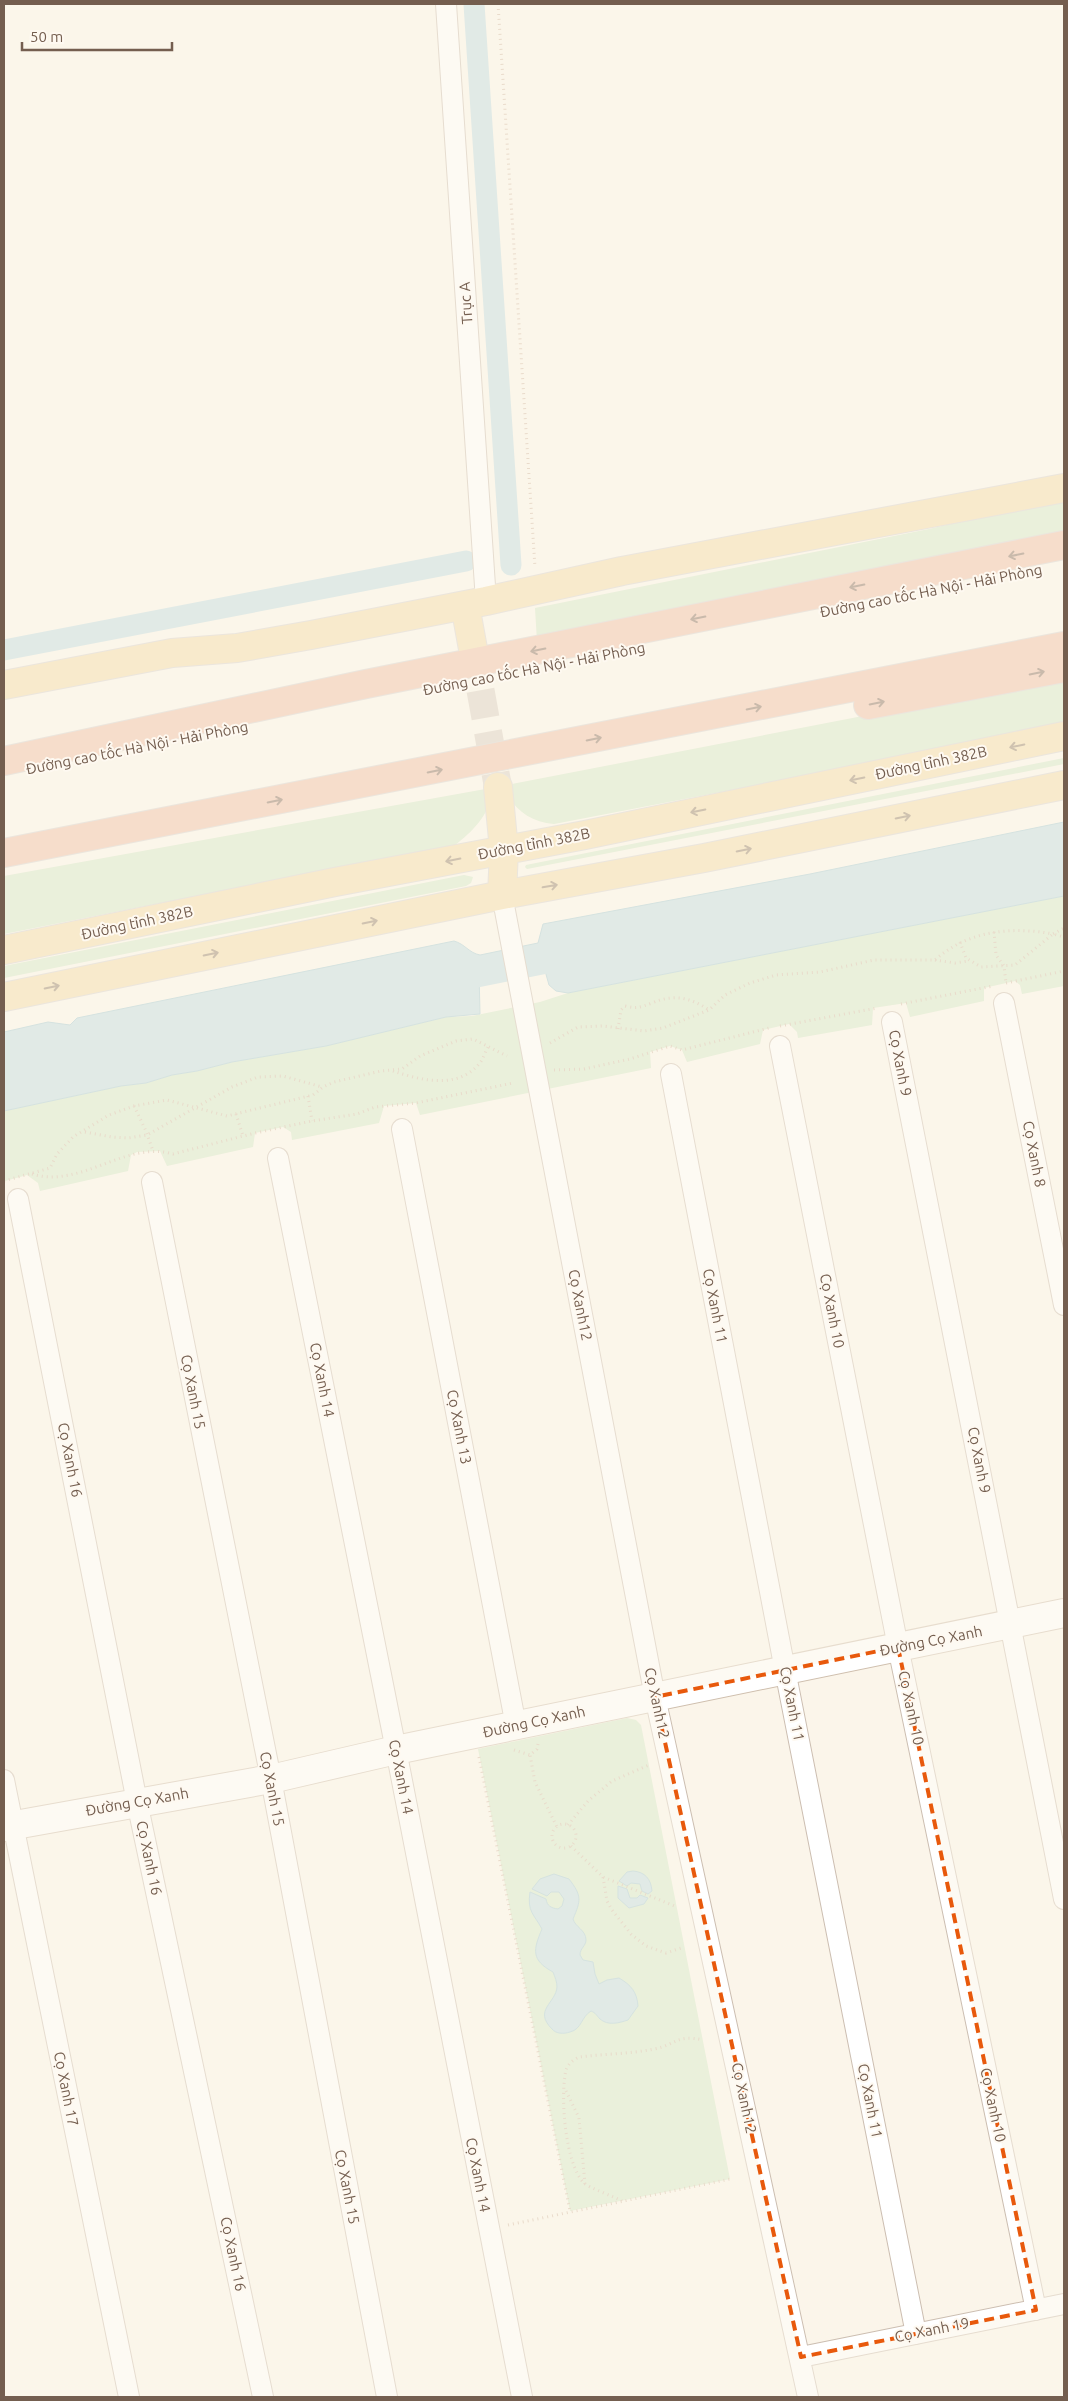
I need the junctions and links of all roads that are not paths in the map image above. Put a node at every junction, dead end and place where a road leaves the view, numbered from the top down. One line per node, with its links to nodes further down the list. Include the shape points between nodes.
1 (446, 4): 5 (street, Trục A)
2 (1064, 488): 5 (main road, via 622,571)
3 (1064, 545): 11 (highway, one-way to 11, via 366,684)
4 (1064, 565): 12 (highway, Đường cao tốc Hà Nội - Hải Phòng)
5 (476, 603): 7 (main road); 9 (main road, via 237,648 172,654)
6 (1064, 646): 16 (highway, one-way to 6)
7 (473, 649)
8 (1064, 668): 17 (highway, one-way to 8, via 328,810)
9 (4, 685)
10 (1064, 736): 15 (main road, Đường tỉnh 382B, one-way to 15)
11 (4, 761)
12 (4, 775)
13 (1064, 785): 18 (main road, one-way to 13)
14 (498, 787): 15 (main road)
15 (504, 850): 18 (main road); 19 (main road, Đường tỉnh 382B, one-way to 19)
16 (4, 853)
17 (4, 865)
18 (502, 895): 21 (main road, one-way to 18); 34 (street, Cọ Xanh12)
19 (4, 950)
20 (1005, 993): 29 (street, Cọ Xanh 8)
21 (4, 997)
22 (890, 1011): 31 (street, Cọ Xanh 9)
23 (780, 1046): 32 (street, Cọ Xanh 10)
24 (670, 1074): 33 (street, Cọ Xanh 11)
25 (402, 1129): 35 (street, Cọ Xanh 13)
26 (278, 1158): 36 (street, Cọ Xanh 14)
27 (152, 1182): 37 (street, Cọ Xanh 15)
28 (18, 1199): 39 (street, Cọ Xanh 16)
29 (1064, 1304)
30 (1064, 1613): 31 (street, Đường Cọ Xanh)
31 (1012, 1624): 32 (street, Đường Cọ Xanh); 41 (street, Cọ Xanh 9)
32 (898, 1647): 33 (street, Đường Cọ Xanh); 43 (street, Cọ Xanh 10)
33 (785, 1670): 34 (street, Đường Cọ Xanh); 44 (street, Cọ Xanh 11)
34 (656, 1697): 35 (street, Đường Cọ Xanh); 45 (street, Cọ Xanh12)
35 (528, 1731): 36 (street, Đường Cọ Xanh)
36 (396, 1750): 37 (street, Đường Cọ Xanh); 49 (street, Cọ Xanh 14)
37 (270, 1779): 39 (street, Đường Cọ Xanh); 48 (street, Cọ Xanh 15)
38 (4, 1780): 40 (street, Cọ Xanh 17)
39 (137, 1802): 40 (street, Đường Cọ Xanh); 47 (street, Cọ Xanh 16)
40 (8, 1826): 46 (street, Cọ Xanh 17)
41 (1064, 1899)
42 (1064, 2304): 43 (street, Cọ Xanh 19)
43 (1036, 2310): 44 (street, Cọ Xanh 19)
44 (916, 2334): 45 (street, Cọ Xanh 19)
45 (801, 2357): 50 (street, Cọ Xanh12)
46 (129, 2397)
47 (263, 2397)
48 (387, 2397)
49 (522, 2397)
50 (808, 2397)

